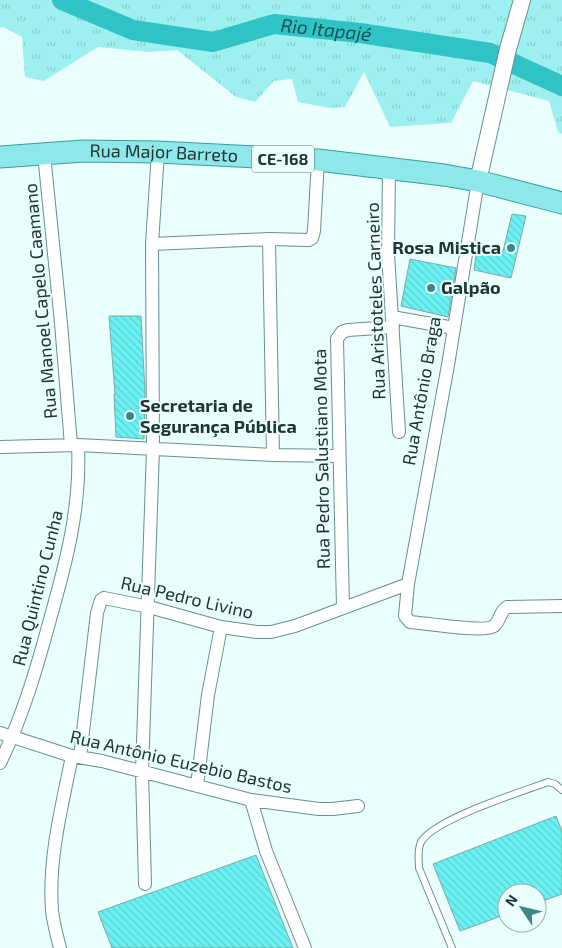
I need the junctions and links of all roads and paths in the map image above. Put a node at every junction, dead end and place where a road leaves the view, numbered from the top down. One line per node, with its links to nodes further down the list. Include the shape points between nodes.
1 (522, 0): 7 (street, Rua Antônio Braga)
2 (158, 152): 3 (main road, Rua Major Barreto / CE-168); 5 (main road, Rua Major Barreto / CE-168); 10 (street)
3 (44, 154): 4 (main road, Rua Major Barreto / CE-168); 14 (street, Rua Manoel Capelo Caamano)
4 (0, 157)
5 (318, 160): 6 (main road, Rua Major Barreto / CE-168); 9 (street, via 312,238 306,241)
6 (389, 168): 7 (main road, Rua Major Barreto / CE-168); 11 (street, Rua Aristoteles Carneiro, via 388,254)
7 (478, 181): 8 (main road, Rua Major Barreto / CE-168); 12 (street, Rua Antônio Braga)
8 (562, 203)
9 (269, 239): 10 (street); 17 (street)
10 (152, 244): 16 (street)
11 (392, 322): 12 (street); 13 (street, Rua Aristoteles Carneiro); 18 (street, Rua Pedro Salustiano Mota, via 348,330 337,339)
12 (454, 328): 19 (street, Rua Antônio Braga)
13 (399, 432)
14 (75, 445): 15 (street); 16 (street); 25 (street, Rua Quintino Cunha, via 79,473 69,550 34,677)
15 (0, 447)
16 (153, 449): 17 (street); 21 (street)
17 (274, 455): 18 (street)
18 (339, 456): 22 (street, Rua Pedro Salustiano Mota)
19 (408, 584): 20 (street, Rua Antônio Braga, via 405,612 410,622 489,628 495,625 507,606); 22 (street, Rua Pedro Livino)
20 (562, 606)
21 (149, 607): 23 (street, Rua Pedro Livino); 26 (street, Rua Pedro Livino, via 110,598 100,600); 28 (street)
22 (342, 608): 23 (street, Rua Pedro Livino, via 271,632)
23 (221, 627): 29 (street, via 208,695)
24 (0, 733): 25 (street, Rua Antônio Euzebio Bastos)
25 (13, 736): 26 (street, Rua Antônio Euzebio Bastos); 27 (street, Rua Quintino Cunha)
26 (76, 757): 28 (street, Rua Antônio Euzebio Bastos); 34 (street, via 59,823 51,887 52,912)
27 (0, 763)
28 (142, 772): 29 (street, Rua Antônio Euzebio Bastos); 33 (street)
29 (197, 786): 31 (street, Rua Antônio Euzebio Bastos)
30 (562, 790): 36 (lane, via 548,782 438,826 423,839 419,849 419,868)
31 (251, 800): 32 (street, Rua Antônio Euzebio Bastos, via 319,809); 35 (street, via 266,850)
32 (358, 806)
33 (145, 884)
34 (60, 948)
35 (305, 948)
36 (452, 948)

